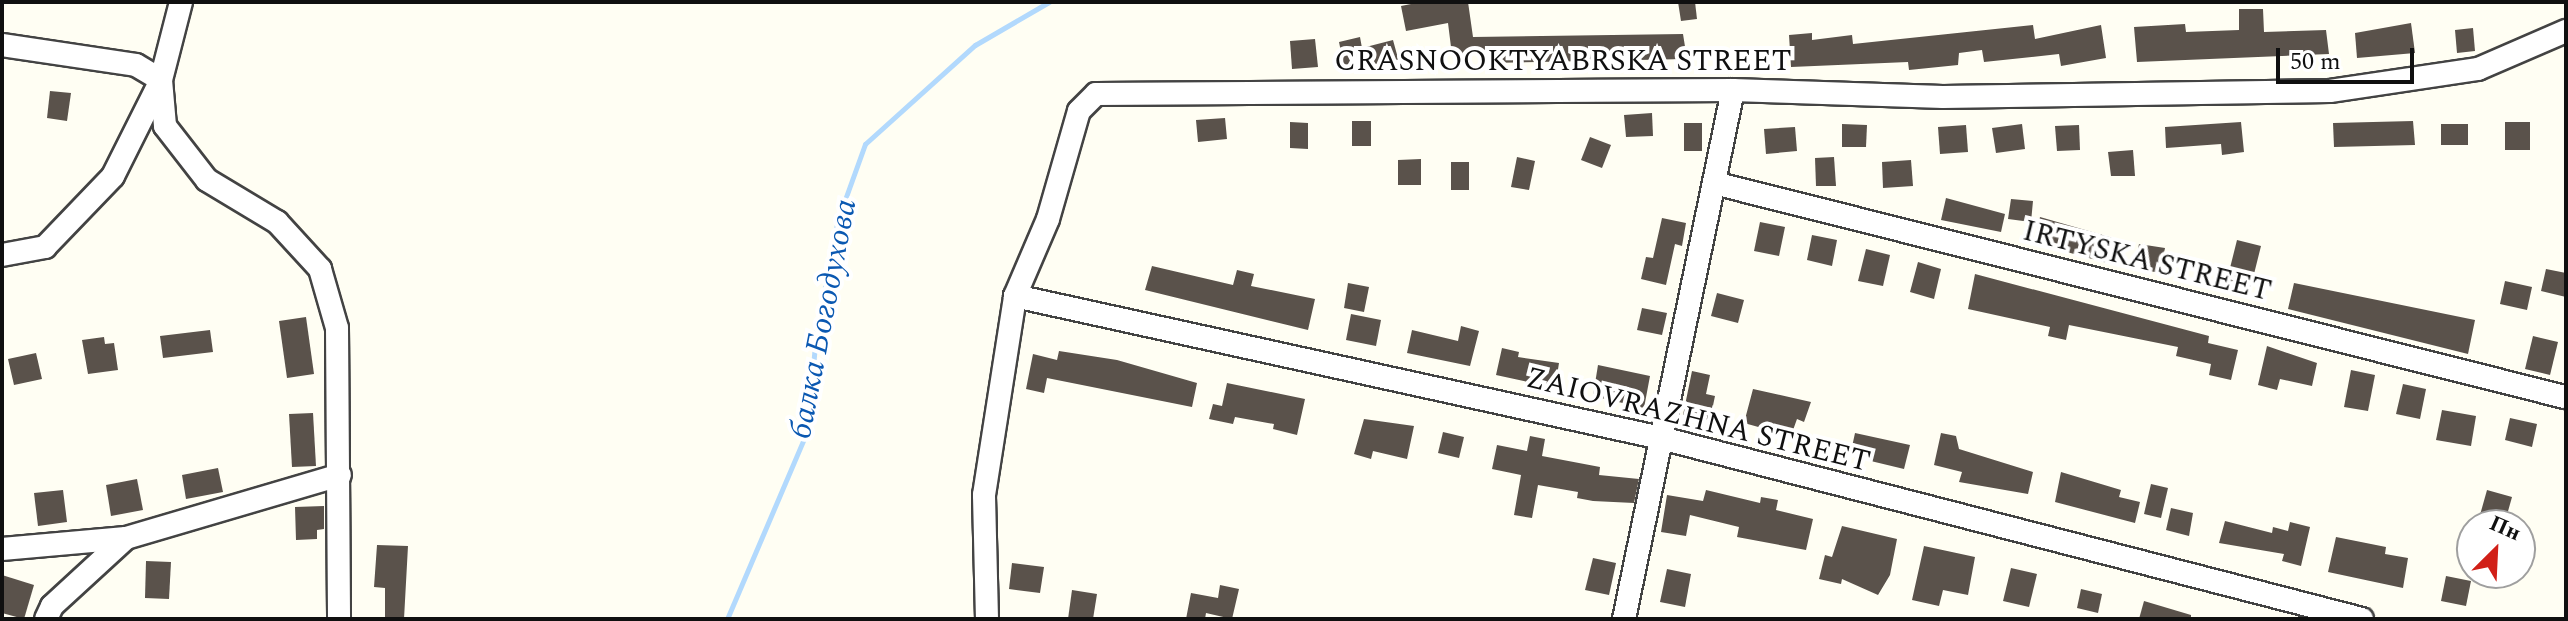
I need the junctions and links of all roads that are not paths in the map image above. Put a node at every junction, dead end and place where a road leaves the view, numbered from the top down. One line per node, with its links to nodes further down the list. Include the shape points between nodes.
1 (181, 2): 4 (street)
2 (2566, 31): 5 (street, CRASNOOKTYABRSKA STREET, via 2478,69 2330,91 1943,97)
3 (2, 45): 4 (street, via 136,65)
4 (161, 80): 8 (street, via 113,176); 13 (street, via 165,126 207,180 277,222 320,269 337,328)
5 (1733, 90): 6 (street); 10 (street, CRASNOOKTYABRSKA STREET, via 1096,94 1079,111 1048,219)
6 (1714, 183): 11 (street, IRTYSKA STREET); 12 (street)
7 (2, 240): 8 (street)
8 (45, 247): 9 (street)
9 (2, 255)
10 (1015, 296): 12 (street, ZAIOVRAZHNA STREET); 18 (street, CRASNOOKTYABRSKA STREET, via 984,495)
11 (2565, 397)
12 (1661, 438): 19 (street); 20 (street, ZAIOVRAZHNA STREET)
13 (340, 475): 14 (street); 17 (street)
14 (126, 538): 15 (street); 16 (street, via 52,606)
15 (2, 549)
16 (46, 619)
17 (339, 619)
18 (987, 619)
19 (1624, 619)
20 (2362, 619)

